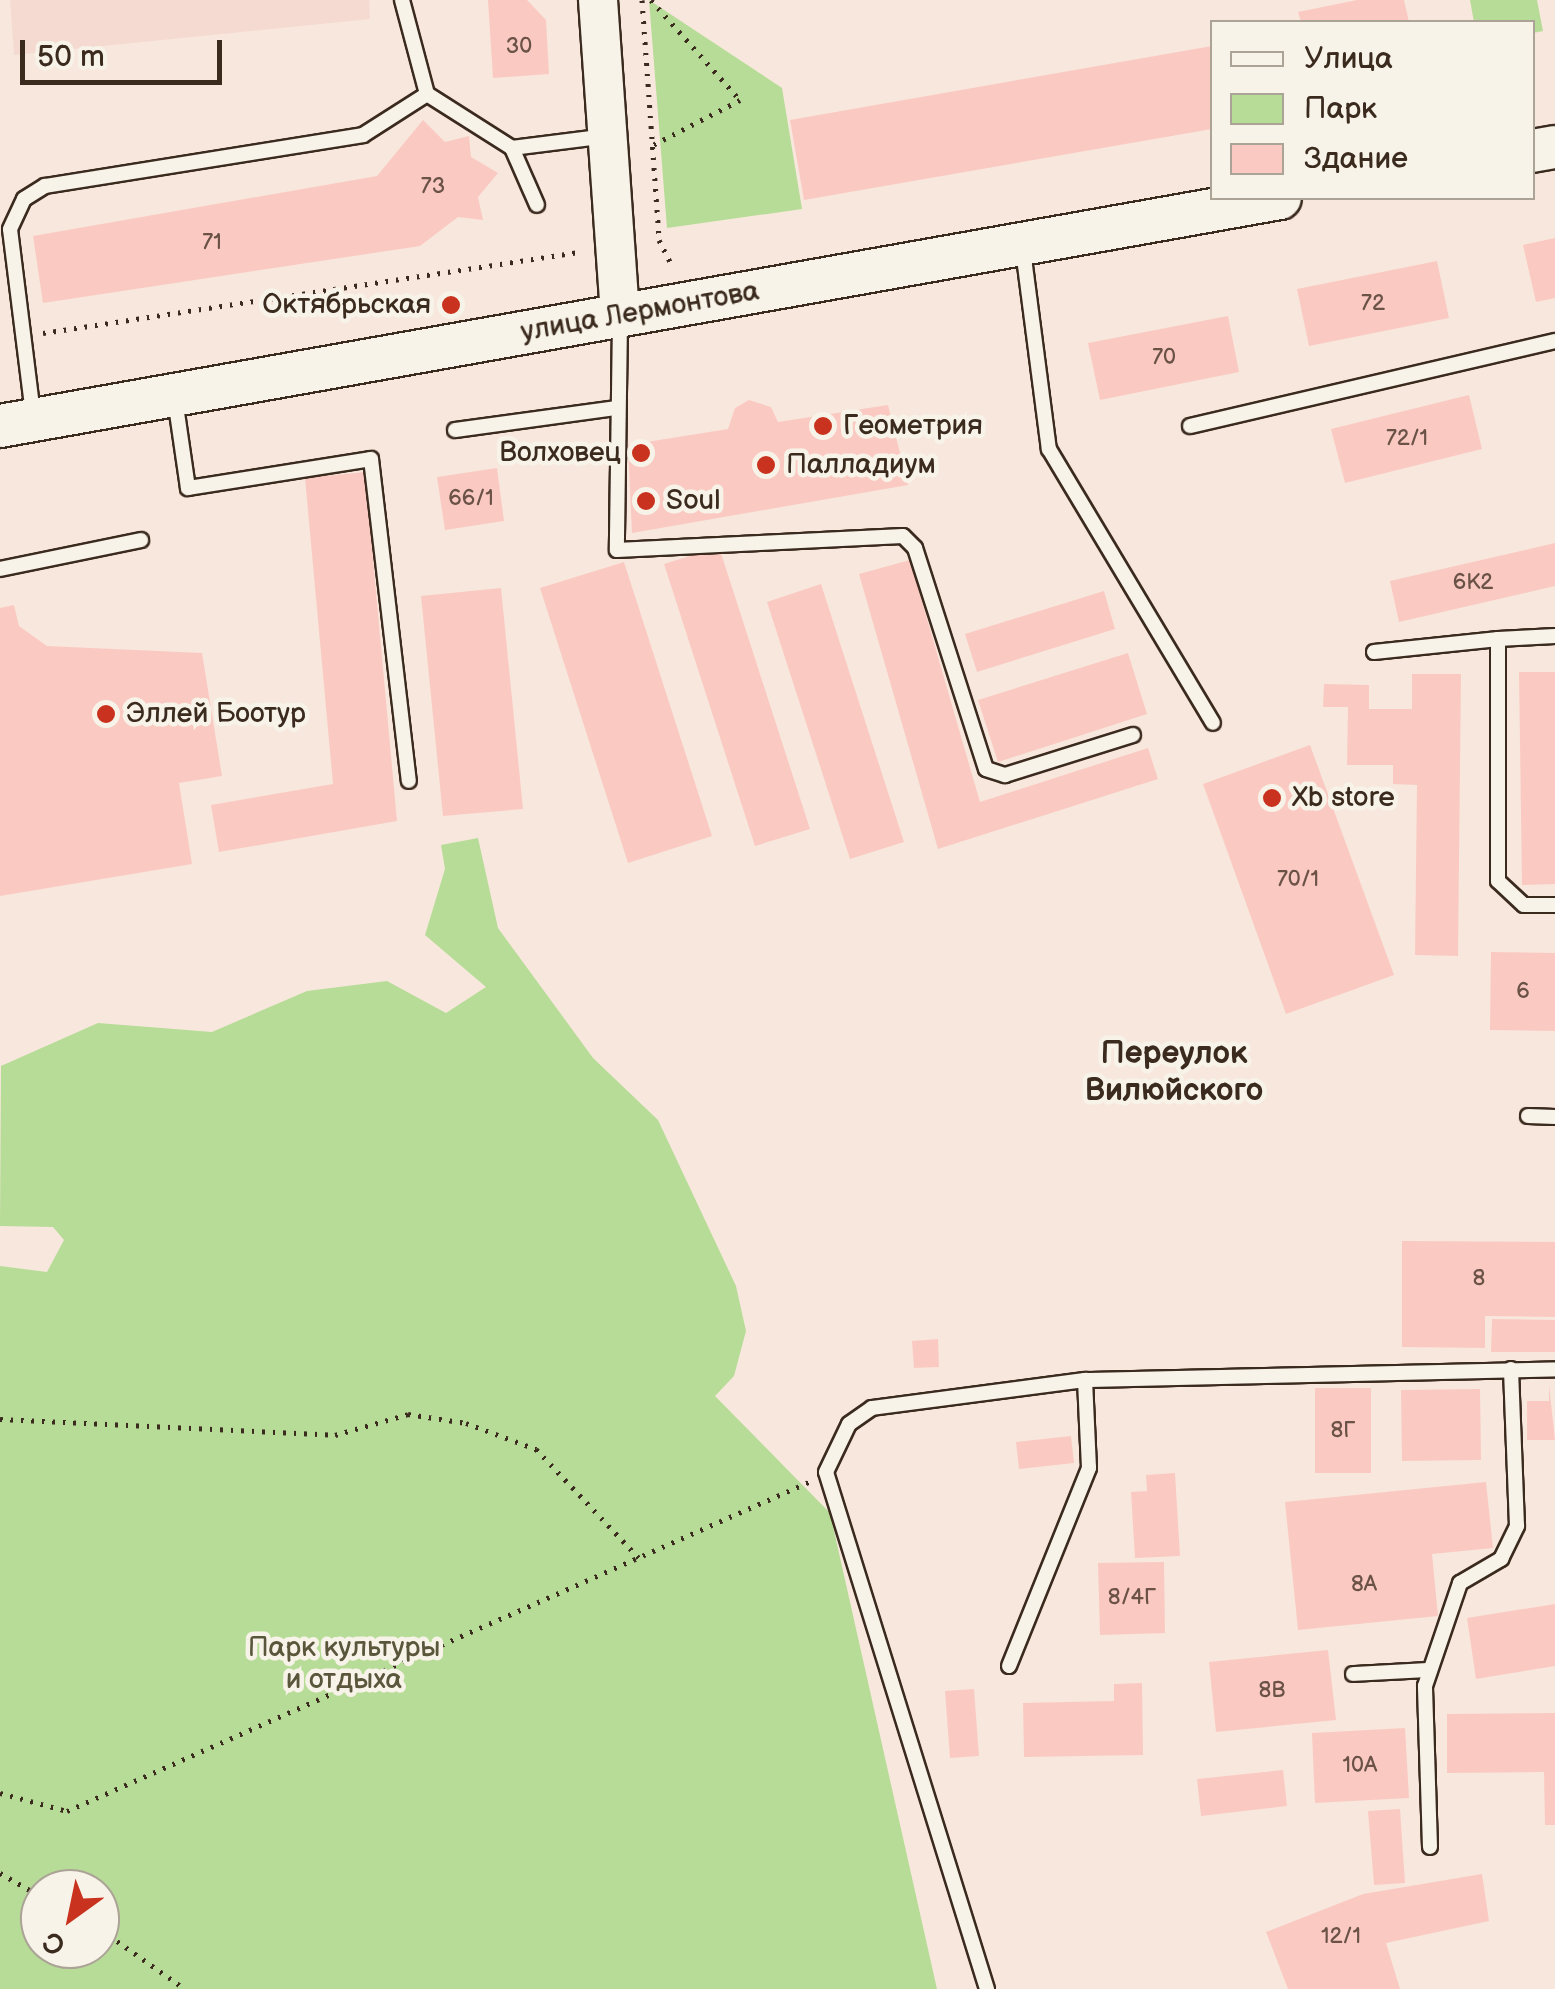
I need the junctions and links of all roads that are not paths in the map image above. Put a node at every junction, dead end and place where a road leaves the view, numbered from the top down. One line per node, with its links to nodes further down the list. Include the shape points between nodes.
1 (402, 0): 3 (lane)
2 (598, 0): 4 (street)
3 (426, 94): 5 (lane); 13 (lane, via 362,135 34,192 10,229 24,336)
4 (607, 136): 5 (lane); 9 (street)
5 (512, 148): 7 (lane)
6 (1269, 200): 8 (main road, улица Лермонтова)
7 (537, 204)
8 (1022, 245): 9 (main road, улица Лермонтова); 21 (lane, via 1049,449)
9 (620, 316): 11 (main road, улица Лермонтова); 12 (lane)
10 (1555, 341): 14 (lane)
11 (174, 394): 13 (main road, улица Лермонтова); 23 (lane, via 188,488 371,459)
12 (615, 408): 15 (lane); 22 (lane, via 617,550 903,536 915,548 986,769 1005,776)
13 (17, 423)
14 (1190, 426)
15 (455, 430)
16 (141, 540): 17 (lane)
17 (0, 570)
18 (1555, 636): 19 (lane)
19 (1498, 639): 20 (lane); 24 (lane, via 1498,882 1524,905)
20 (1374, 652)
21 (1214, 723)
22 (1133, 735)
23 (409, 781)
24 (1555, 905)
25 (1528, 1116): 26 (lane)
26 (1555, 1117)
27 (1511, 1369): 28 (lane); 29 (lane); 31 (lane, via 1516,1531 1493,1567 1462,1578)
28 (1555, 1369)
29 (1085, 1380): 30 (lane, via 1089,1468); 34 (lane, via 872,1408 834,1445 826,1472)
30 (1009, 1666)
31 (1430, 1670): 32 (lane); 33 (lane)
32 (1353, 1674)
33 (1430, 1847)
34 (988, 1989)

